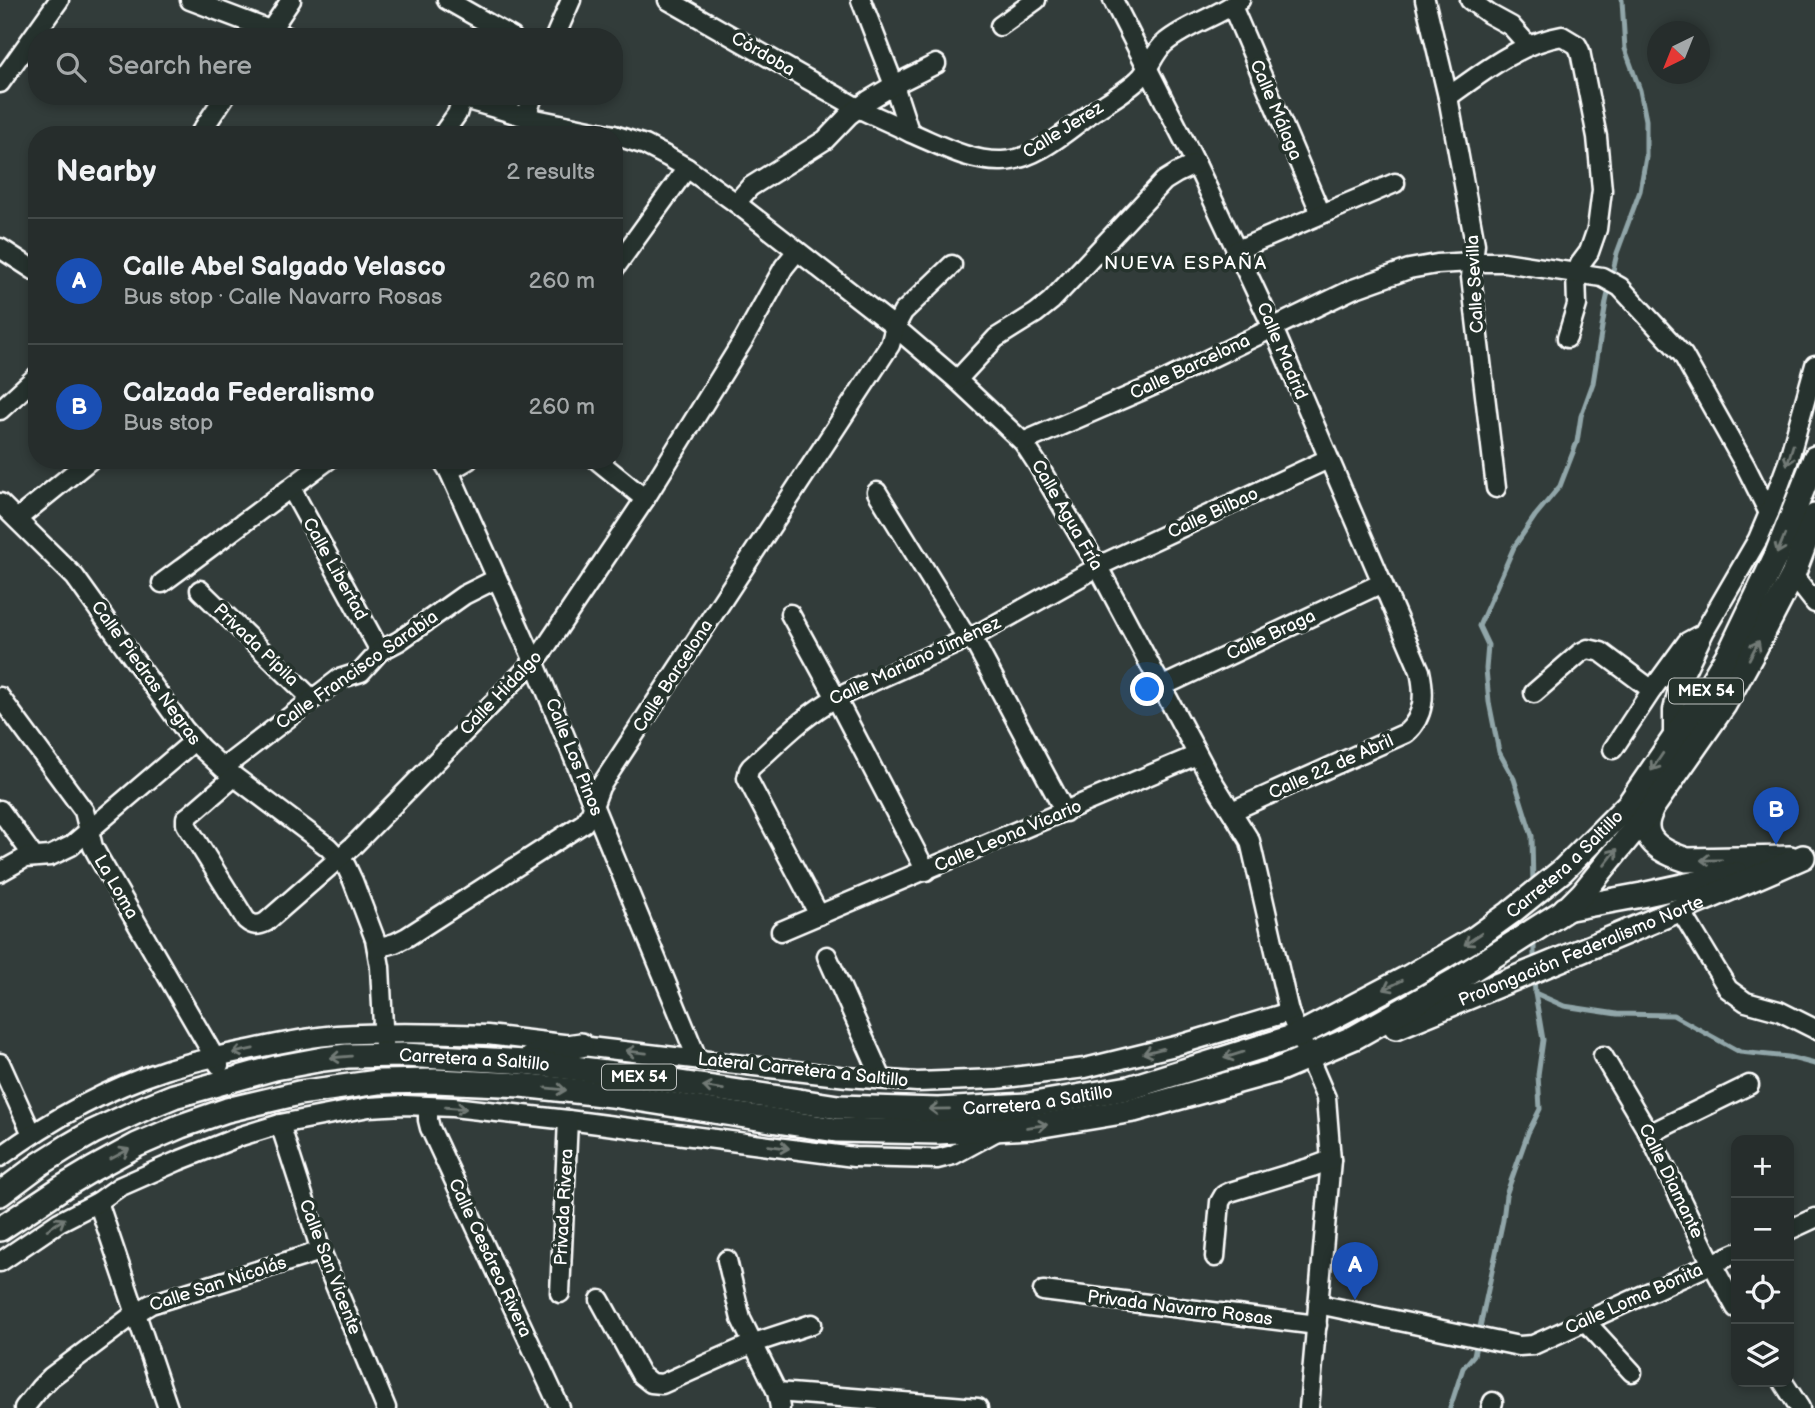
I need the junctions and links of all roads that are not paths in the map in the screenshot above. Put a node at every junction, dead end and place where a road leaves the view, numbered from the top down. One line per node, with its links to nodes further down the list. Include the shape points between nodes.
1 (59, 0): 14 (street)
2 (190, 0): 15 (street)
3 (291, 0): 16 (street)
4 (447, 0): 17 (street)
5 (570, 0): 18 (street)
6 (668, 0): 30 (street, Córdoba)
7 (861, 0): 24 (street)
8 (1036, 0): 13 (street)
9 (1113, 0): 22 (street, Calle Madrid)
10 (1425, 0): 25 (street, Calle Sevilla)
11 (1470, 0): 20 (street, via 1511,26)
12 (1236, 3): 22 (street, Calle Jerez, via 1178,33); 41 (street, Calle Málaga)
13 (1000, 26)
14 (39, 28)
15 (256, 28)
16 (271, 28)
17 (496, 28)
18 (559, 28)
19 (28, 44): 23 (street)
20 (1528, 45): 25 (street); 49 (street, via 1562,36 1577,45 1582,58 1598,137 1602,190 1597,229)
21 (936, 64): 24 (street)
22 (1148, 67): 35 (street, Calle Jerez, via 1137,81 1046,144 1015,159 978,158); 37 (street, Calle Madrid)
23 (0, 83)
24 (894, 85): 30 (street); 35 (street)
25 (1448, 97): 46 (street, Calle Sevilla, via 1475,244)
26 (219, 105): 32 (street)
27 (458, 105): 33 (street)
28 (485, 105): 31 (street, Calle Agua Fría)
29 (530, 105): 31 (street)
30 (858, 108): 35 (street, Calle Jerez); 40 (street, via 825,139 750,187)
31 (526, 117): 34 (street, Calle Agua Fría)
32 (205, 126)
33 (448, 126)
34 (570, 126)
35 (909, 131)
36 (623, 138): 38 (street, Calle Agua Fría)
37 (1196, 164): 44 (street, Calle Madrid); 54 (street, via 1164,181 1051,302 989,343)
38 (687, 168): 40 (street, Calle Agua Fría); 43 (street)
39 (1395, 183): 41 (street)
40 (736, 203): 45 (street, Calle Agua Fría)
41 (1321, 214): 44 (street)
42 (0, 248): 48 (street)
43 (623, 248)
44 (1237, 250): 51 (street, Calle Madrid)
45 (797, 251): 50 (street, Calle Agua Fría); 67 (street, Calle Hidalgo)
46 (1472, 262): 49 (street, Calle Barcelona); 51 (street, Calle Barcelona, via 1437,264 1380,279); 65 (street, Calle Sevilla)
47 (952, 265): 50 (street, Calle Barcelona, via 903,312)
48 (28, 266)
49 (1576, 273): 52 (street, via 1577,305); 69 (street, Calle Barcelona, via 1602,277 1620,286 1683,355)
50 (895, 327): 54 (street, Calle Agua Fría); 96 (street, Calle Barcelona, via 890,345 600,787)
51 (1273, 328): 57 (street, Calle Barcelona); 59 (street, Calle Madrid)
52 (1567, 338)
53 (1815, 365): 69 (street, one-way to 69)
54 (957, 380): 57 (street, Calle Agua Fría)
55 (28, 384): 56 (street)
56 (1, 409)
57 (1023, 442): 72 (street, Calle Agua Fría)
58 (1815, 457): 91 (main road, Carretera a Saltillo / MEX 54, one-way to 91, via 1776,556 1732,648)
59 (1328, 460): 72 (street, Calle Bilbao); 76 (street, Calle Madrid)
60 (79, 469): 71 (street)
61 (316, 469): 64 (street)
62 (447, 469): 74 (street, Calle Los Pinos)
63 (608, 469): 67 (street)
64 (291, 488): 75 (street); 82 (street, Calle Libertad)
65 (1496, 488)
66 (877, 492): 81 (street)
67 (645, 499): 83 (street, Calle Hidalgo)
68 (0, 503): 71 (street, Calle Piedras Negras)
69 (1769, 513): 80 (street)
70 (1815, 516): 73 (main road, Carretera a Saltillo / MEX 54)
71 (17, 519): 92 (street, Calle Piedras Negras, via 75,577)
72 (1098, 567): 81 (street, Calle Mariano Jiménez); 84 (street, Calle Agua Fría)
73 (1793, 575): 78 (street); 97 (main road, Carretera a Saltillo / MEX 54, one-way to 73, via 1724,705)
74 (496, 579): 82 (street, Calle Francisco Sarabia); 83 (street, Calle Los Pinos)
75 (162, 583)
76 (1382, 583): 84 (street, Calle Braga); 90 (street, Calle Madrid, via 1420,671)
77 (200, 590): 89 (street, Privada Pípila)
78 (1815, 603)
79 (790, 614): 88 (street)
80 (1704, 632): 85 (street, via 1687,642); 91 (street, via 1680,682)
81 (969, 637): 88 (street, Calle Mariano Jiménez); 100 (street)
82 (380, 651): 89 (street, Calle Francisco Sarabia, via 361,672 339,679)
83 (534, 661): 96 (street, Calle Los Pinos); 104 (street, Calle Hidalgo)
84 (1161, 687): 94 (street, Calle Agua Fría)
85 (1651, 690): 86 (street, via 1601,652 1588,649); 93 (street)
86 (1534, 693)
87 (0, 697): 101 (street, La Loma, via 77,800)
88 (836, 698): 105 (street); 110 (street, Calle Mariano Jiménez, via 804,719 747,774)
89 (312, 699): 95 (street, Calle Francisco Sarabia)
90 (1421, 712): 99 (street, Calle 22 de Abril, via 1406,733)
91 (1673, 738): 108 (main road, Carretera a Saltillo / MEX 54, one-way to 108, via 1629,804 1562,871)
92 (194, 741): 95 (street, Calle Piedras Negras); 101 (street)
93 (1613, 749)
94 (1197, 755): 99 (street, Calle Agua Fría); 100 (street, Calle Leona Vicario)
95 (228, 773): 104 (street, Calle Piedras Negras); 104 (street, Calle Hidalgo, via 186,818 186,824 251,924 266,922)
96 (593, 805): 112 (street, Calle Barcelona, via 584,823 407,937); 123 (street, Calle Los Pinos)
97 (1651, 808): 102 (main road, one-way to 97, via 1687,860 1656,845 1647,825); 109 (main road, Carretera a Saltillo / MEX 54, one-way to 97, via 1582,894)
98 (0, 810): 103 (street)
99 (1232, 811): 115 (street, Calle Agua Fría, via 1253,849)
100 (1065, 812): 105 (street, Calle Leona Vicario)
101 (90, 831): 103 (street, via 60,852); 122 (street, La Loma, via 99,858)
102 (1809, 856): 107 (main road, Prolongación Federalismo Norte); 109 (main road, Prolongación Federalismo Norte)
103 (34, 857): 106 (street)
104 (339, 859): 112 (street, Calle Piedras Negras, via 353,881)
105 (926, 871): 110 (street, Calle Leona Vicario)
106 (0, 872)
107 (1681, 911): 114 (main road, Prolongación Federalismo Norte, via 1558,960); 116 (street, via 1728,989 1745,1002)
108 (1510, 913): 109 (main road, Prolongación Federalismo Norte); 117 (main road, Carretera a Saltillo / MEX 54, one-way to 117, via 1442,959)
109 (1555, 913): 114 (main road, Carretera a Saltillo / MEX 54)
110 (819, 915): 111 (street, Calle Leona Vicario)
111 (781, 931)
112 (377, 948): 118 (street, Calle Piedras Negras)
113 (827, 956): 126 (street)
114 (1461, 989): 121 (main road, Carretera a Saltillo / MEX 54)
115 (1289, 1012): 117 (street, Calle Agua Fría); 126 (street, Lateral Carretera a Saltillo, one-way to 126, via 1085,1068 998,1079)
116 (1815, 1029)
117 (1299, 1035): 121 (street, Calle Agua Fría); 124 (main road, Carretera a Saltillo / MEX 54, one-way to 124, via 1129,1088 1028,1105 938,1110 838,1107)
118 (384, 1044): 119 (street, Lateral Carretera a Saltillo, via 487,1035); 122 (street, Lateral Carretera a Saltillo, one-way to 122, via 334,1035); 124 (main road, Carretera a Saltillo / MEX 54, via 431,1056); 127 (main road, Carretera a Saltillo / MEX 54, one-way to 127)
119 (581, 1045): 123 (street, Lateral Carretera a Saltillo, one-way to 119); 124 (main road, via 545,1050)
120 (1603, 1056): 134 (street, Calle Diamante)
121 (1308, 1057): 132 (main road, Carretera a Saltillo / MEX 54, one-way to 121, via 1134,1110 1275,1071); 136 (street, Calle Agua Fría, via 1326,1098)
122 (215, 1058): 127 (street, La Loma); 133 (street, Lateral Carretera a Saltillo, via 133,1082)
123 (697, 1059): 126 (street, Lateral Carretera a Saltillo)
124 (525, 1062)
125 (0, 1063): 133 (street)
126 (882, 1079)
127 (228, 1081): 137 (main road, Carretera a Saltillo / MEX 54, via 174,1096 119,1119 58,1153)
128 (1749, 1085): 134 (street)
129 (428, 1107): 130 (street, one-way to 130); 131 (street, via 369,1107); 165 (street, Calle Cesáreo Rivera, via 430,1128)
130 (568, 1120): 132 (street, one-way to 132, via 854,1157 937,1159); 149 (street, Privada Rivera)
131 (280, 1124): 138 (street, via 166,1166 118,1187); 142 (street, Calle San Vicente)
132 (999, 1129): 141 (main road, Carretera a Saltillo / MEX 54, one-way to 132, via 93,1169 181,1126 299,1093 378,1082 521,1085 836,1130)
133 (32, 1134): 135 (street, Lateral Carretera a Saltillo)
134 (1649, 1134): 147 (street, Calle Diamante)
135 (0, 1157)
136 (1331, 1160): 144 (street, via 1224,1195); 152 (street, Calle Agua Fría)
137 (0, 1194)
138 (98, 1202): 146 (street, one-way to 138); 153 (street)
139 (1815, 1218): 140 (street)
140 (1794, 1228)
141 (0, 1229)
142 (321, 1251): 153 (street, Calle San Nicolás, via 151,1304); 164 (street, Calle San Vicente)
143 (1731, 1255): 147 (street, Calle Loma Bonita)
144 (1215, 1257)
145 (727, 1260): 157 (street, via 741,1319)
146 (0, 1262)
147 (1712, 1264): 150 (street, Calle Diamante); 154 (street, Calle Loma Bonita)
148 (1043, 1291): 156 (street, Privada Navarro Rosas)
149 (560, 1293)
150 (1731, 1299)
151 (600, 1300): 157 (street, via 641,1375 651,1383 662,1384)
152 (1318, 1304): 154 (street, Calle Loma Bonita, via 1519,1346 1533,1345); 156 (street, Calle Agua Fría)
153 (136, 1313): 162 (street, Calle San Nicolás, via 51,1377); 163 (street)
154 (1585, 1321): 158 (street)
155 (812, 1324): 157 (street)
156 (1317, 1325): 167 (street, Calle Agua Fría)
157 (754, 1343): 160 (street)
158 (1632, 1372)
159 (1786, 1387): 168 (street)
160 (779, 1400): 161 (street)
161 (837, 1402): 166 (street)
162 (24, 1408)
163 (168, 1408)
164 (386, 1408)
165 (560, 1408)
166 (978, 1408)
167 (1310, 1408)
168 (1800, 1408)

